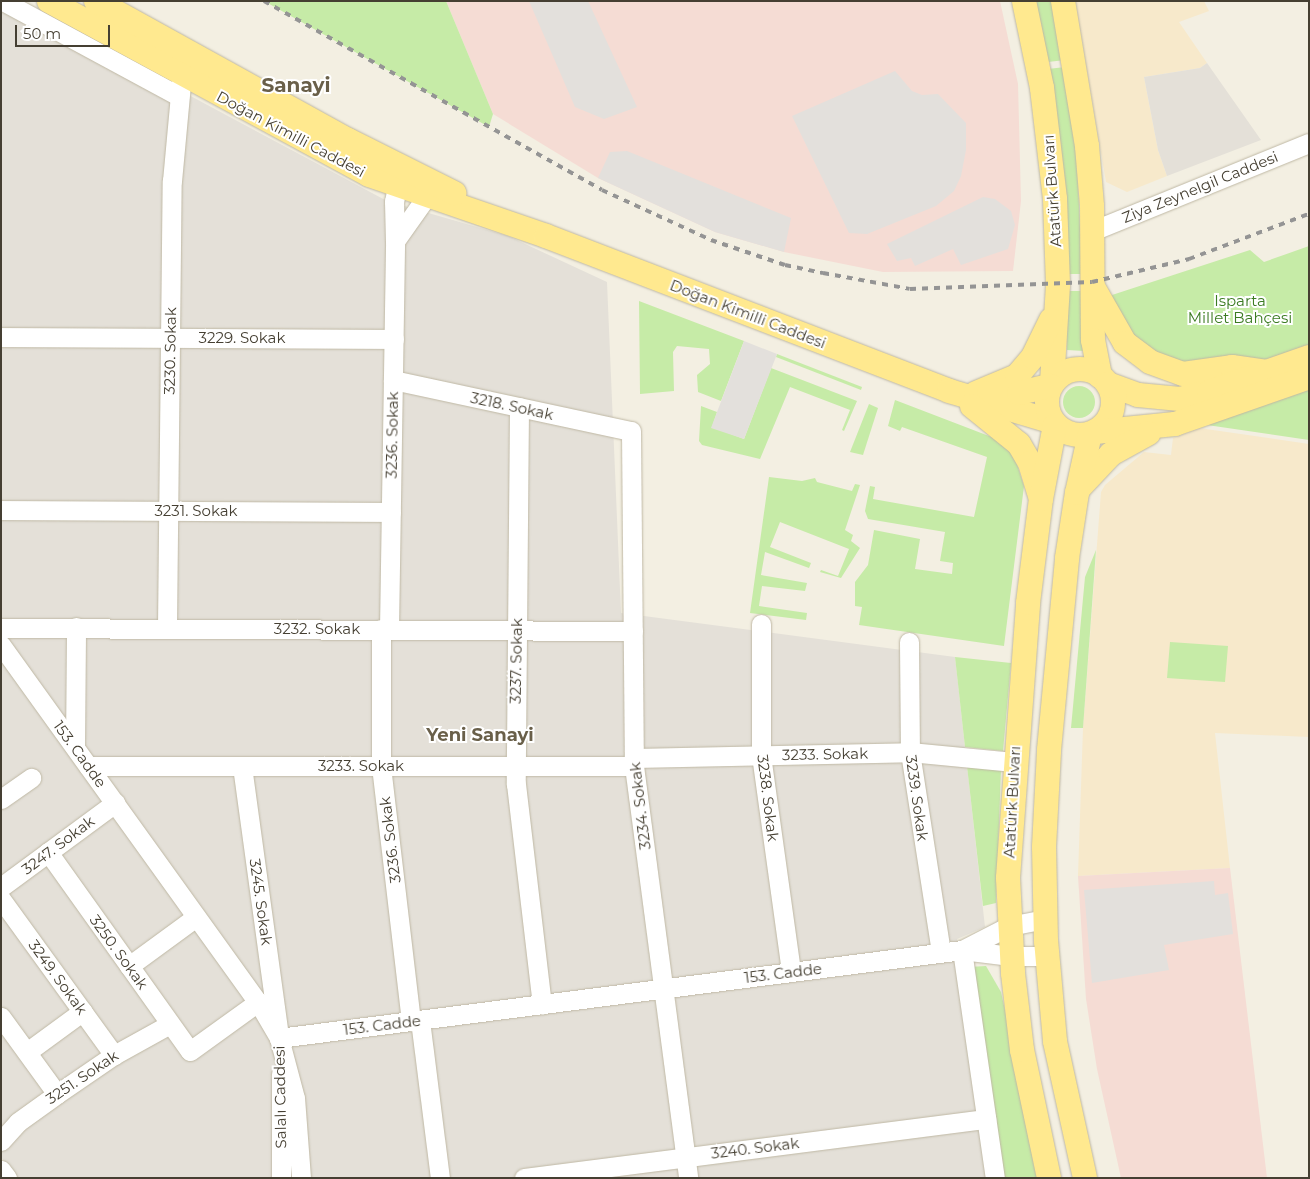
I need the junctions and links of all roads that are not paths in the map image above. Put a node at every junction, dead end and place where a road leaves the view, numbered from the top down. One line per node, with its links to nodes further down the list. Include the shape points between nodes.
1 (3, 1): 6 (street)
2 (49, 1): 6 (main road, Doğan Kimilli Caddesi)
3 (96, 1): 8 (main road, Doğan Kimilli Caddesi)
4 (1024, 1): 13 (main road, Atatürk Bulvarı, via 1050,141 1055,200)
5 (1063, 1): 10 (main road, via 1080,95)
6 (181, 85): 8 (main road, Doğan Kimilli Caddesi, via 339,161); 15 (street, 3230. Sokak, via 173,146)
7 (1309, 144): 10 (street, Ziya Zeynelgil Caddesi)
8 (398, 177): 9 (main road, Doğan Kimilli Caddesi); 11 (street, 3236. Sokak)
9 (430, 190): 11 (street); 23 (main road, Doğan Kimilli Caddesi)
10 (1092, 231): 12 (main road)
11 (395, 241): 16 (street, 3236. Sokak)
12 (1092, 286): 18 (main road, via 1125,343 1150,362 1183,374 1232,367); 21 (main road, via 1093,340)
13 (1057, 307): 22 (main road, Atatürk Bulvarı); 24 (main road, via 1041,344 1026,366 1008,382)
14 (1, 337): 15 (street, 3229. Sokak)
15 (170, 338): 16 (street, 3229. Sokak); 33 (street, 3230. Sokak)
16 (394, 339): 20 (street, 3236. Sokak)
17 (1309, 357): 18 (main road)
18 (1267, 372): 21 (main road, via 1180,399 1138,395)
19 (1309, 377): 27 (main road, via 1205,416)
20 (393, 380): 25 (street, 3218. Sokak); 34 (street, 3236. Sokak)
21 (1104, 380): 22 (main road, via 1076,369 1067,371); 29 (main road, via 1112,409 1105,424)
22 (1051, 384): 24 (main road, Doğan Kimilli Caddesi, via 1019,393); 26 (main road, via 1046,400)
23 (949, 391): 24 (main road, Doğan Kimilli Caddesi); 26 (main road, Doğan Kimilli Caddesi); 31 (main road, via 1015,438 1030,463)
24 (976, 393)
25 (519, 407): 28 (street, 3218. Sokak); 40 (street, 3237. Sokak)
26 (1054, 424): 29 (main road, via 1068,434); 31 (main road, Atatürk Bulvarı)
27 (1161, 426): 29 (main road); 30 (main road, via 1111,454)
28 (631, 431): 41 (street, 3234. Sokak)
29 (1092, 433): 30 (main road)
30 (1076, 493): 60 (main road, via 1049,750)
31 (1041, 499): 48 (main road, Atatürk Bulvarı)
32 (1, 510): 33 (street, 3231. Sokak)
33 (168, 511): 34 (street, 3231. Sokak); 38 (street, 3230. Sokak)
34 (391, 512): 39 (street, 3236. Sokak)
35 (761, 624): 46 (street, 3238. Sokak)
36 (76, 627): 37 (street, 3232. Sokak); 38 (street, 3232. Sokak); 44 (street)
37 (1, 628)
38 (167, 628): 39 (street, 3232. Sokak)
39 (385, 629): 40 (street, 3232. Sokak); 51 (street, 3236. Sokak)
40 (516, 630): 41 (street, 3232. Sokak); 52 (street, 3237. Sokak)
41 (633, 631): 47 (street, 3234. Sokak)
42 (909, 642): 45 (street, 3239. Sokak)
43 (1, 645): 44 (street, 153. Cadde)
44 (75, 747): 49 (street, 153. Cadde)
45 (910, 752): 46 (street, 3233. Sokak); 48 (street, 3233. Sokak); 63 (street, 3239. Sokak)
46 (761, 755): 47 (street, 3233. Sokak); 67 (street, 3238. Sokak)
47 (634, 762): 52 (street, 3233. Sokak); 68 (street, 3234. Sokak)
48 (1014, 762): 61 (main road, Atatürk Bulvarı, via 1008,878)
49 (88, 766): 50 (street, 3233. Sokak); 55 (street, 153. Cadde)
50 (242, 766): 51 (street, 3233. Sokak); 75 (street, 3245. Sokak)
51 (381, 766): 52 (street, 3233. Sokak); 73 (street, 3236. Sokak)
52 (515, 766): 70 (street, 3237. Sokak)
53 (31, 778): 54 (street)
54 (1, 799)
55 (114, 802): 56 (street, 3247. Sokak); 59 (street, 153. Cadde)
56 (48, 852): 57 (street, 3247. Sokak); 66 (street, 3250. Sokak)
57 (1, 887)
58 (1, 899): 71 (street, 3249. Sokak)
59 (196, 917): 66 (street); 69 (street, 153. Cadde)
60 (1044, 919): 61 (street); 65 (main road)
61 (1010, 926): 62 (street); 64 (main road, Atatürk Bulvarı)
62 (962, 950): 63 (street, 153. Cadde); 64 (street); 79 (street)
63 (940, 952): 67 (street, 153. Cadde)
64 (1011, 956): 65 (street); 90 (main road, Atatürk Bulvarı, via 1022,1050)
65 (1047, 956): 91 (main road, via 1065,1098)
66 (129, 966): 74 (street, 3250. Sokak)
67 (791, 972): 68 (street, 153. Cadde)
68 (664, 988): 70 (street, 153. Cadde); 81 (street, 3234. Sokak)
69 (258, 1002): 74 (street, 3250. Sokak, via 190,1051); 75 (street, 153. Cadde)
70 (542, 1004): 73 (street, 153. Cadde)
71 (83, 1011): 76 (street); 77 (street, 3249. Sokak)
72 (1, 1017): 76 (street)
73 (415, 1020): 75 (street, 153. Cadde); 86 (street, 3236. Sokak)
74 (170, 1024): 77 (street, 3251. Sokak)
75 (279, 1038): 84 (street, Salalı Caddesi); 85 (street, Salalı Caddesi, via 295,1098)
76 (27, 1052): 78 (street)
77 (114, 1055): 78 (street, 3251. Sokak)
78 (57, 1094): 80 (street, 3251. Sokak, via 18,1122)
79 (986, 1118): 81 (street, 3240. Sokak); 89 (street)
80 (1, 1141)
81 (686, 1157): 87 (street, 3240. Sokak); 88 (street, 3234. Sokak)
82 (1, 1170): 83 (street)
83 (7, 1178)
84 (281, 1178)
85 (301, 1178)
86 (440, 1178)
87 (524, 1178)
88 (688, 1178)
89 (995, 1178)
90 (1049, 1178)
91 (1085, 1178)

